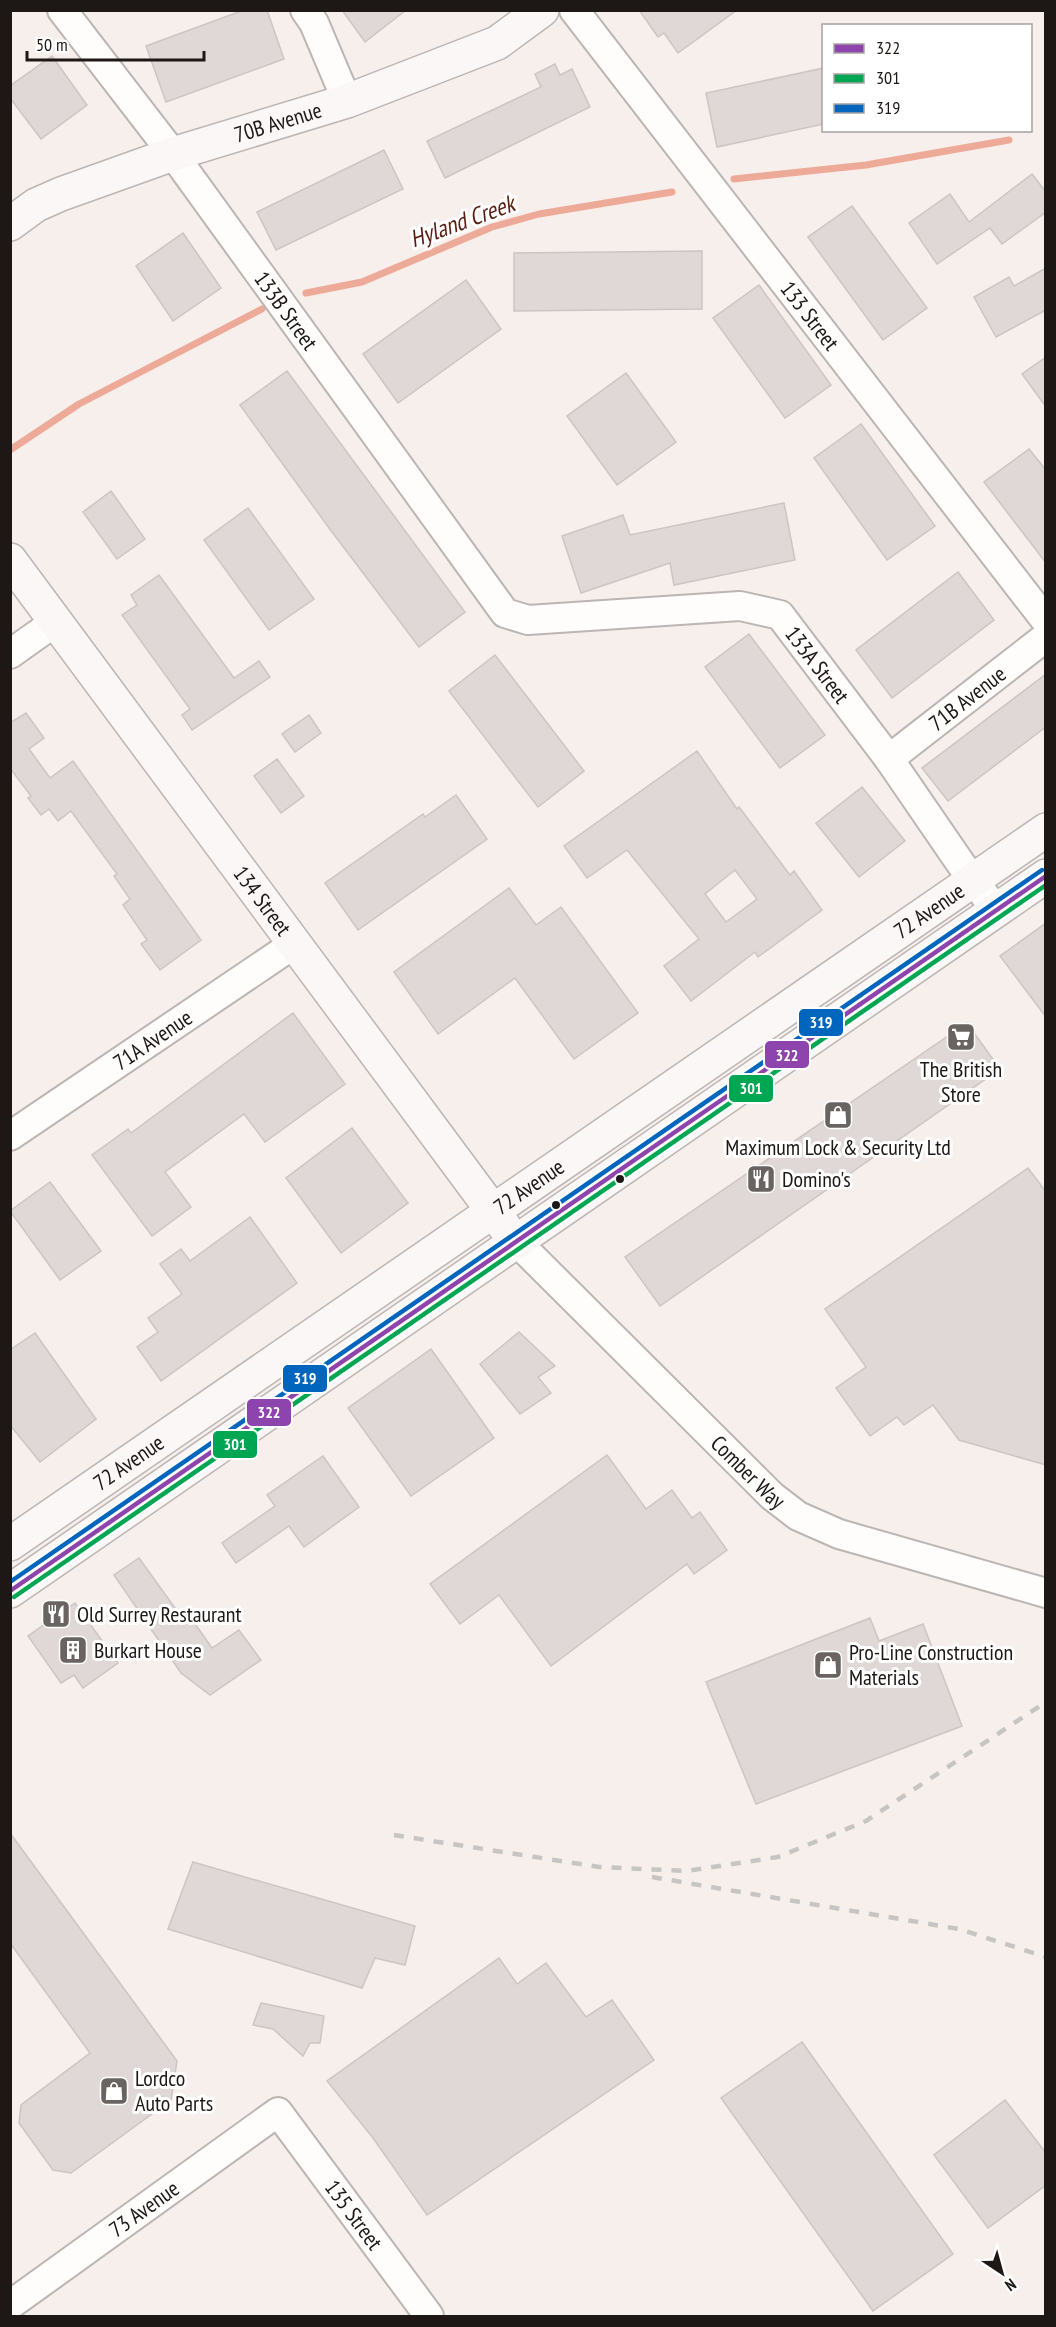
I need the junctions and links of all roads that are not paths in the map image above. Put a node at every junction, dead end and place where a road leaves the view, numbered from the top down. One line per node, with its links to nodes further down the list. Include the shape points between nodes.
1 (62, 10): 6 (street, 133B Street)
2 (305, 10): 5 (street)
3 (542, 10): 5 (main road, 70B Avenue, via 497,43)
4 (574, 10): 10 (street, 133 Street)
5 (347, 101): 6 (main road, 70B Avenue)
6 (173, 154): 7 (main road, 70B Avenue, via 48,199); 9 (street, 133B Street)
7 (10, 224)
8 (10, 560): 11 (main road, 134 Street)
9 (505, 613): 14 (street, 133A Street, via 528,620 740,606 774,612 787,623)
10 (1046, 621)
11 (55, 622): 13 (street); 19 (main road, 134 Street)
12 (1046, 637): 14 (street, 71B Avenue)
13 (10, 654)
14 (889, 759): 17 (street, 133A Street)
15 (1046, 830): 17 (main road, 72 Avenue)
16 (1046, 876): 18 (main road, 72 Avenue)
17 (973, 880): 18 (street, 133A Street); 21 (main road, 72 Avenue)
18 (996, 910): 22 (main road, 72 Avenue)
19 (294, 944): 20 (street, 71A Avenue); 21 (main road, 134 Street)
20 (10, 1137)
21 (491, 1211): 22 (main road, 134 Street); 23 (main road, 72 Avenue)
22 (517, 1242): 24 (main road, 72 Avenue); 25 (street, Comber Way, via 772,1496 798,1516 839,1534)
23 (10, 1544)
24 (10, 1591)
25 (1046, 1593)
26 (278, 2112): 27 (street, 73 Avenue); 28 (street, 135 Street)
27 (10, 2305)
28 (429, 2316)

